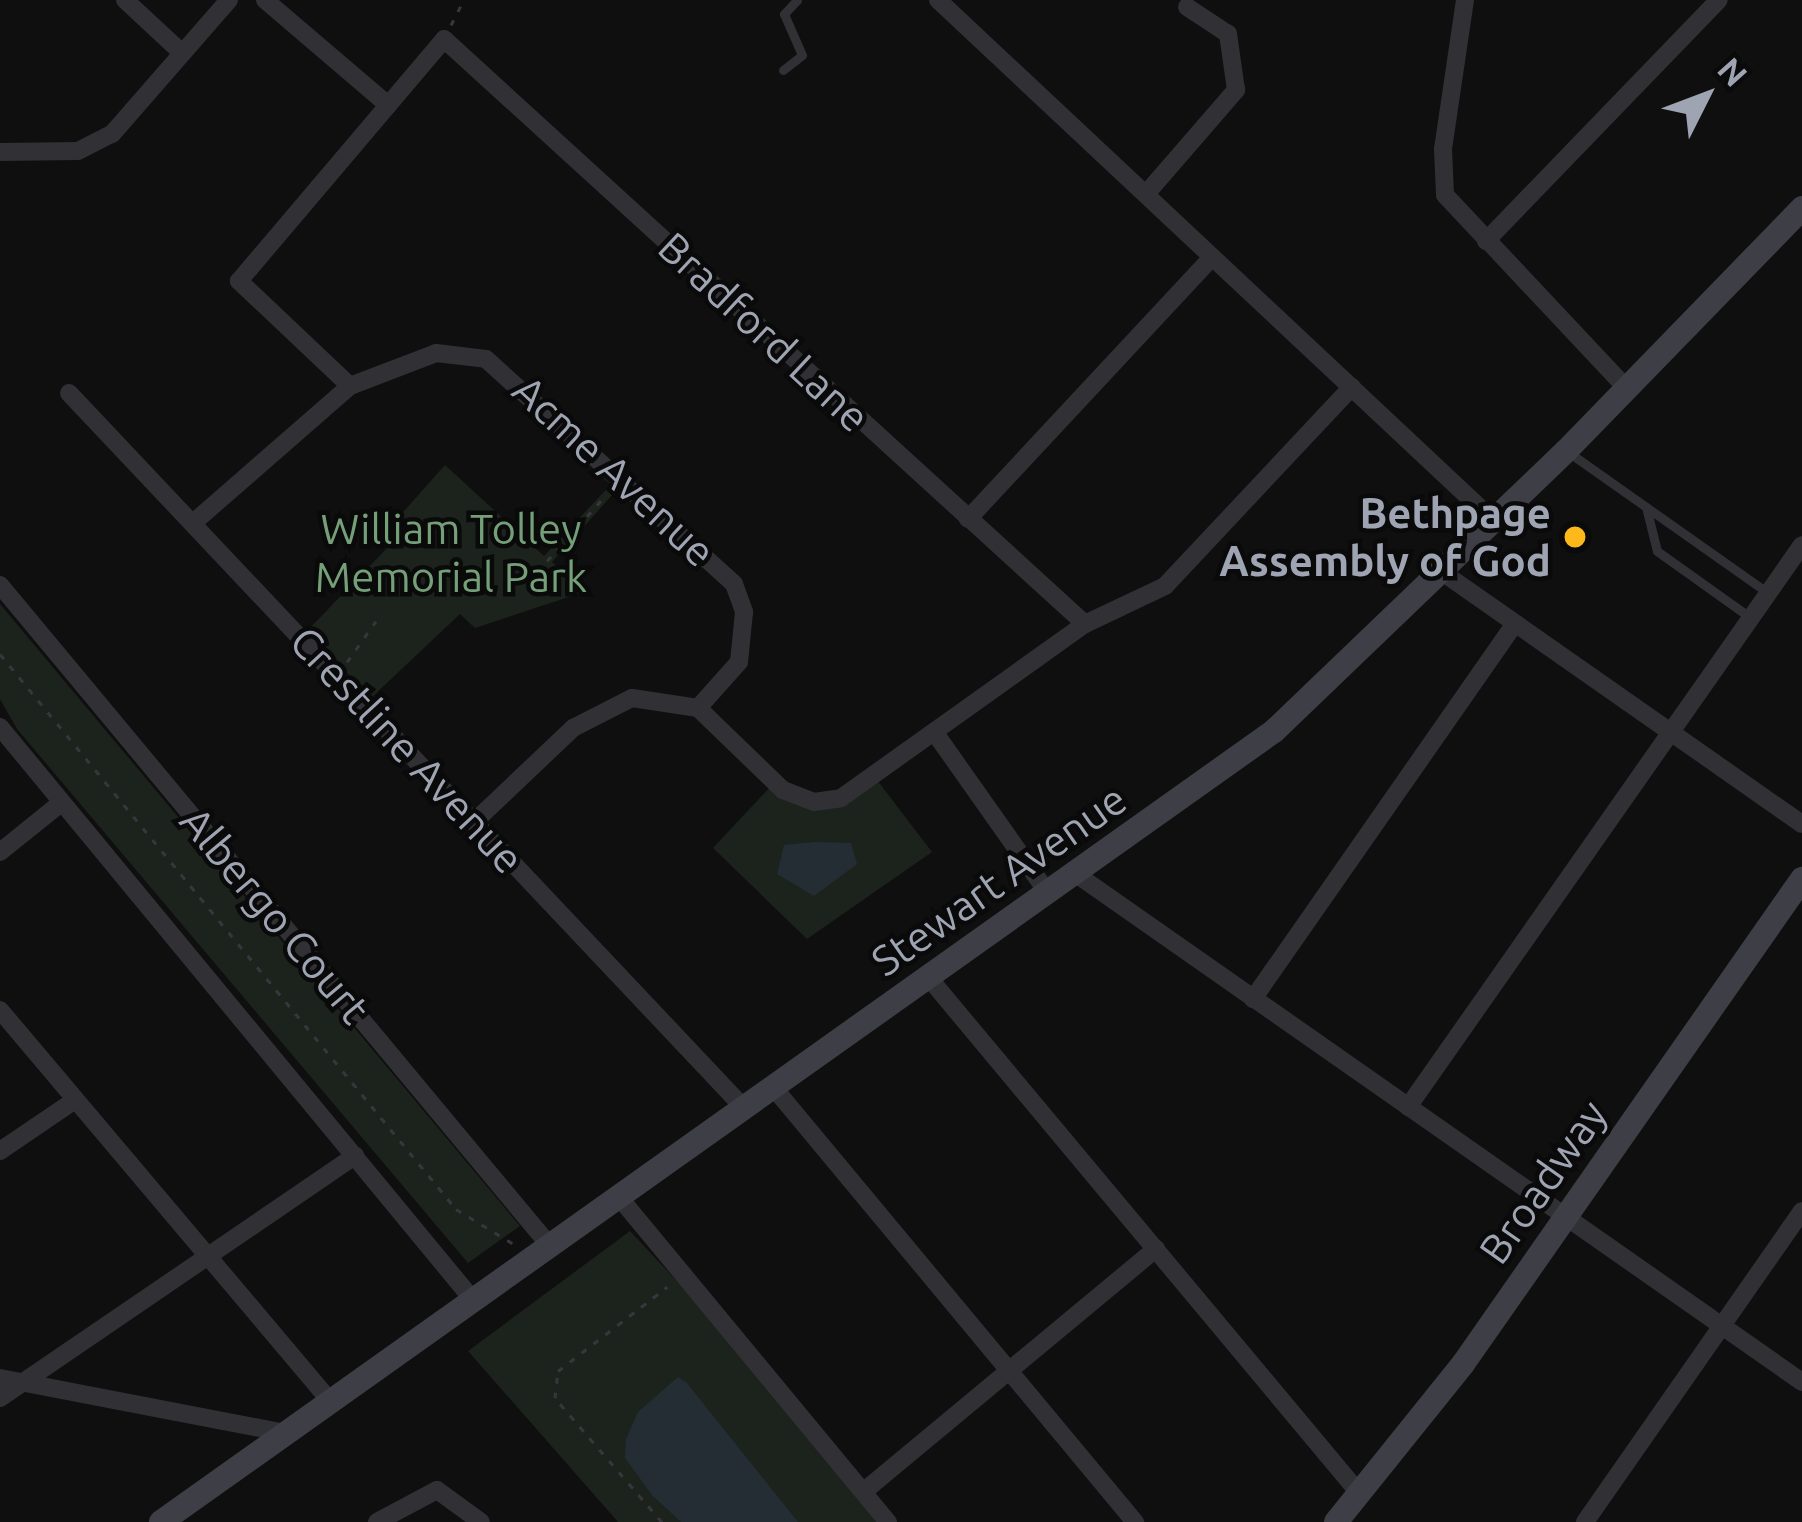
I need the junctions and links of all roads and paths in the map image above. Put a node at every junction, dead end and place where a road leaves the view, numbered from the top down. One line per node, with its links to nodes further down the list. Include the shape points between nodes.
1 (125, 0): 11 (street)
2 (229, 0): 11 (street)
3 (265, 0): 13 (street)
4 (464, 0): 10 (path)
5 (797, 0): 12 (lane, via 784,14 802,55)
6 (938, 0): 15 (street)
7 (1465, 0): 17 (street, via 1442,180 1454,207)
8 (1719, 0): 17 (street)
9 (1187, 8): 15 (street, via 1228,34 1236,90)
10 (444, 39): 13 (street); 26 (street, Bradford Lane)
11 (182, 53): 14 (street, via 112,134 91,146)
12 (783, 70)
13 (388, 105): 19 (street, via 239,281)
14 (0, 152)
15 (1145, 194): 18 (street)
16 (1802, 208): 21 (main road, Stewart Avenue)
17 (1486, 241): 21 (street)
18 (1212, 257): 20 (street); 26 (street)
19 (350, 386): 28 (street, Acme Avenue); 40 (street, Acme Avenue, via 436,353 486,359 706,556 741,599 745,639 739,662)
20 (1352, 387): 27 (street); 37 (street, via 1165,586)
21 (1627, 389): 23 (main road, Stewart Avenue)
22 (69, 392): 28 (street, Crestline Avenue)
23 (1567, 451): 25 (lane); 27 (main road, Stewart Avenue)
24 (612, 489): 30 (path)
25 (1646, 507): 33 (lane); 34 (lane, via 1657,550)
26 (968, 519): 37 (street, Bradford Lane)
27 (1494, 520): 31 (main road, Stewart Avenue)
28 (193, 524): 45 (street, Crestline Avenue)
29 (1802, 545): 33 (street)
30 (547, 561)
31 (1442, 572): 36 (street); 48 (main road, Stewart Avenue, via 1274,731)
32 (0, 585): 64 (street, Albergo Court)
33 (1768, 594): 34 (street)
34 (1751, 618): 43 (street)
35 (376, 621): 39 (path)
36 (1514, 623): 43 (street); 52 (street)
37 (1085, 624): 42 (street)
38 (0, 654): 64 (path, via 456,1209)
39 (346, 662)
40 (698, 708): 42 (street, via 783,790 814,802 841,798); 45 (street, via 658,698 603,706)
41 (0, 727): 44 (street)
42 (934, 733): 50 (street)
43 (1671, 733): 46 (street); 56 (street)
44 (61, 803): 47 (street); 59 (street)
45 (474, 822): 57 (street, Crestline Avenue)
46 (1802, 824)
47 (0, 852)
48 (1076, 874): 50 (main road, Stewart Avenue); 52 (street)
49 (1802, 879): 62 (main road, Broadway)
50 (1048, 893): 51 (main road, Stewart Avenue)
51 (929, 978): 54 (main road, Stewart Avenue); 63 (street)
52 (1253, 998): 56 (street)
53 (0, 1010): 55 (street)
54 (774, 1088): 57 (main road, Stewart Avenue); 69 (street)
55 (75, 1100): 58 (street); 65 (street)
56 (1408, 1107): 62 (street)
57 (744, 1108): 60 (main road, Stewart Avenue)
58 (0, 1151)
59 (355, 1156): 65 (street); 67 (street)
60 (619, 1197): 64 (main road, Stewart Avenue); 66 (street)
61 (1802, 1211): 68 (street)
62 (1565, 1217): 68 (street); 77 (main road, Broadway, via 1463,1364)
63 (1156, 1249): 69 (street); 77 (street)
64 (542, 1252): 67 (main road, Stewart Avenue)
65 (208, 1258): 72 (street); 74 (street)
66 (682, 1274): 76 (street); 81 (path, via 558,1371 555,1398)
67 (473, 1300): 74 (main road, Stewart Avenue)
68 (1722, 1326): 71 (street); 85 (street)
69 (1009, 1370): 76 (street); 83 (street)
70 (0, 1378): 72 (street)
71 (1802, 1382)
72 (22, 1383): 73 (street); 75 (street)
73 (0, 1398)
74 (331, 1402): 75 (main road, Stewart Avenue)
75 (286, 1433): 78 (main road, Stewart Avenue)
76 (863, 1492): 82 (street)
77 (1359, 1493): 84 (main road, Broadway)
78 (161, 1522)
79 (377, 1522): 80 (street, via 412,1498 443,1492)
80 (481, 1522)
81 (662, 1522)
82 (888, 1522)
83 (1135, 1522)
84 (1336, 1522)
85 (1585, 1522)

